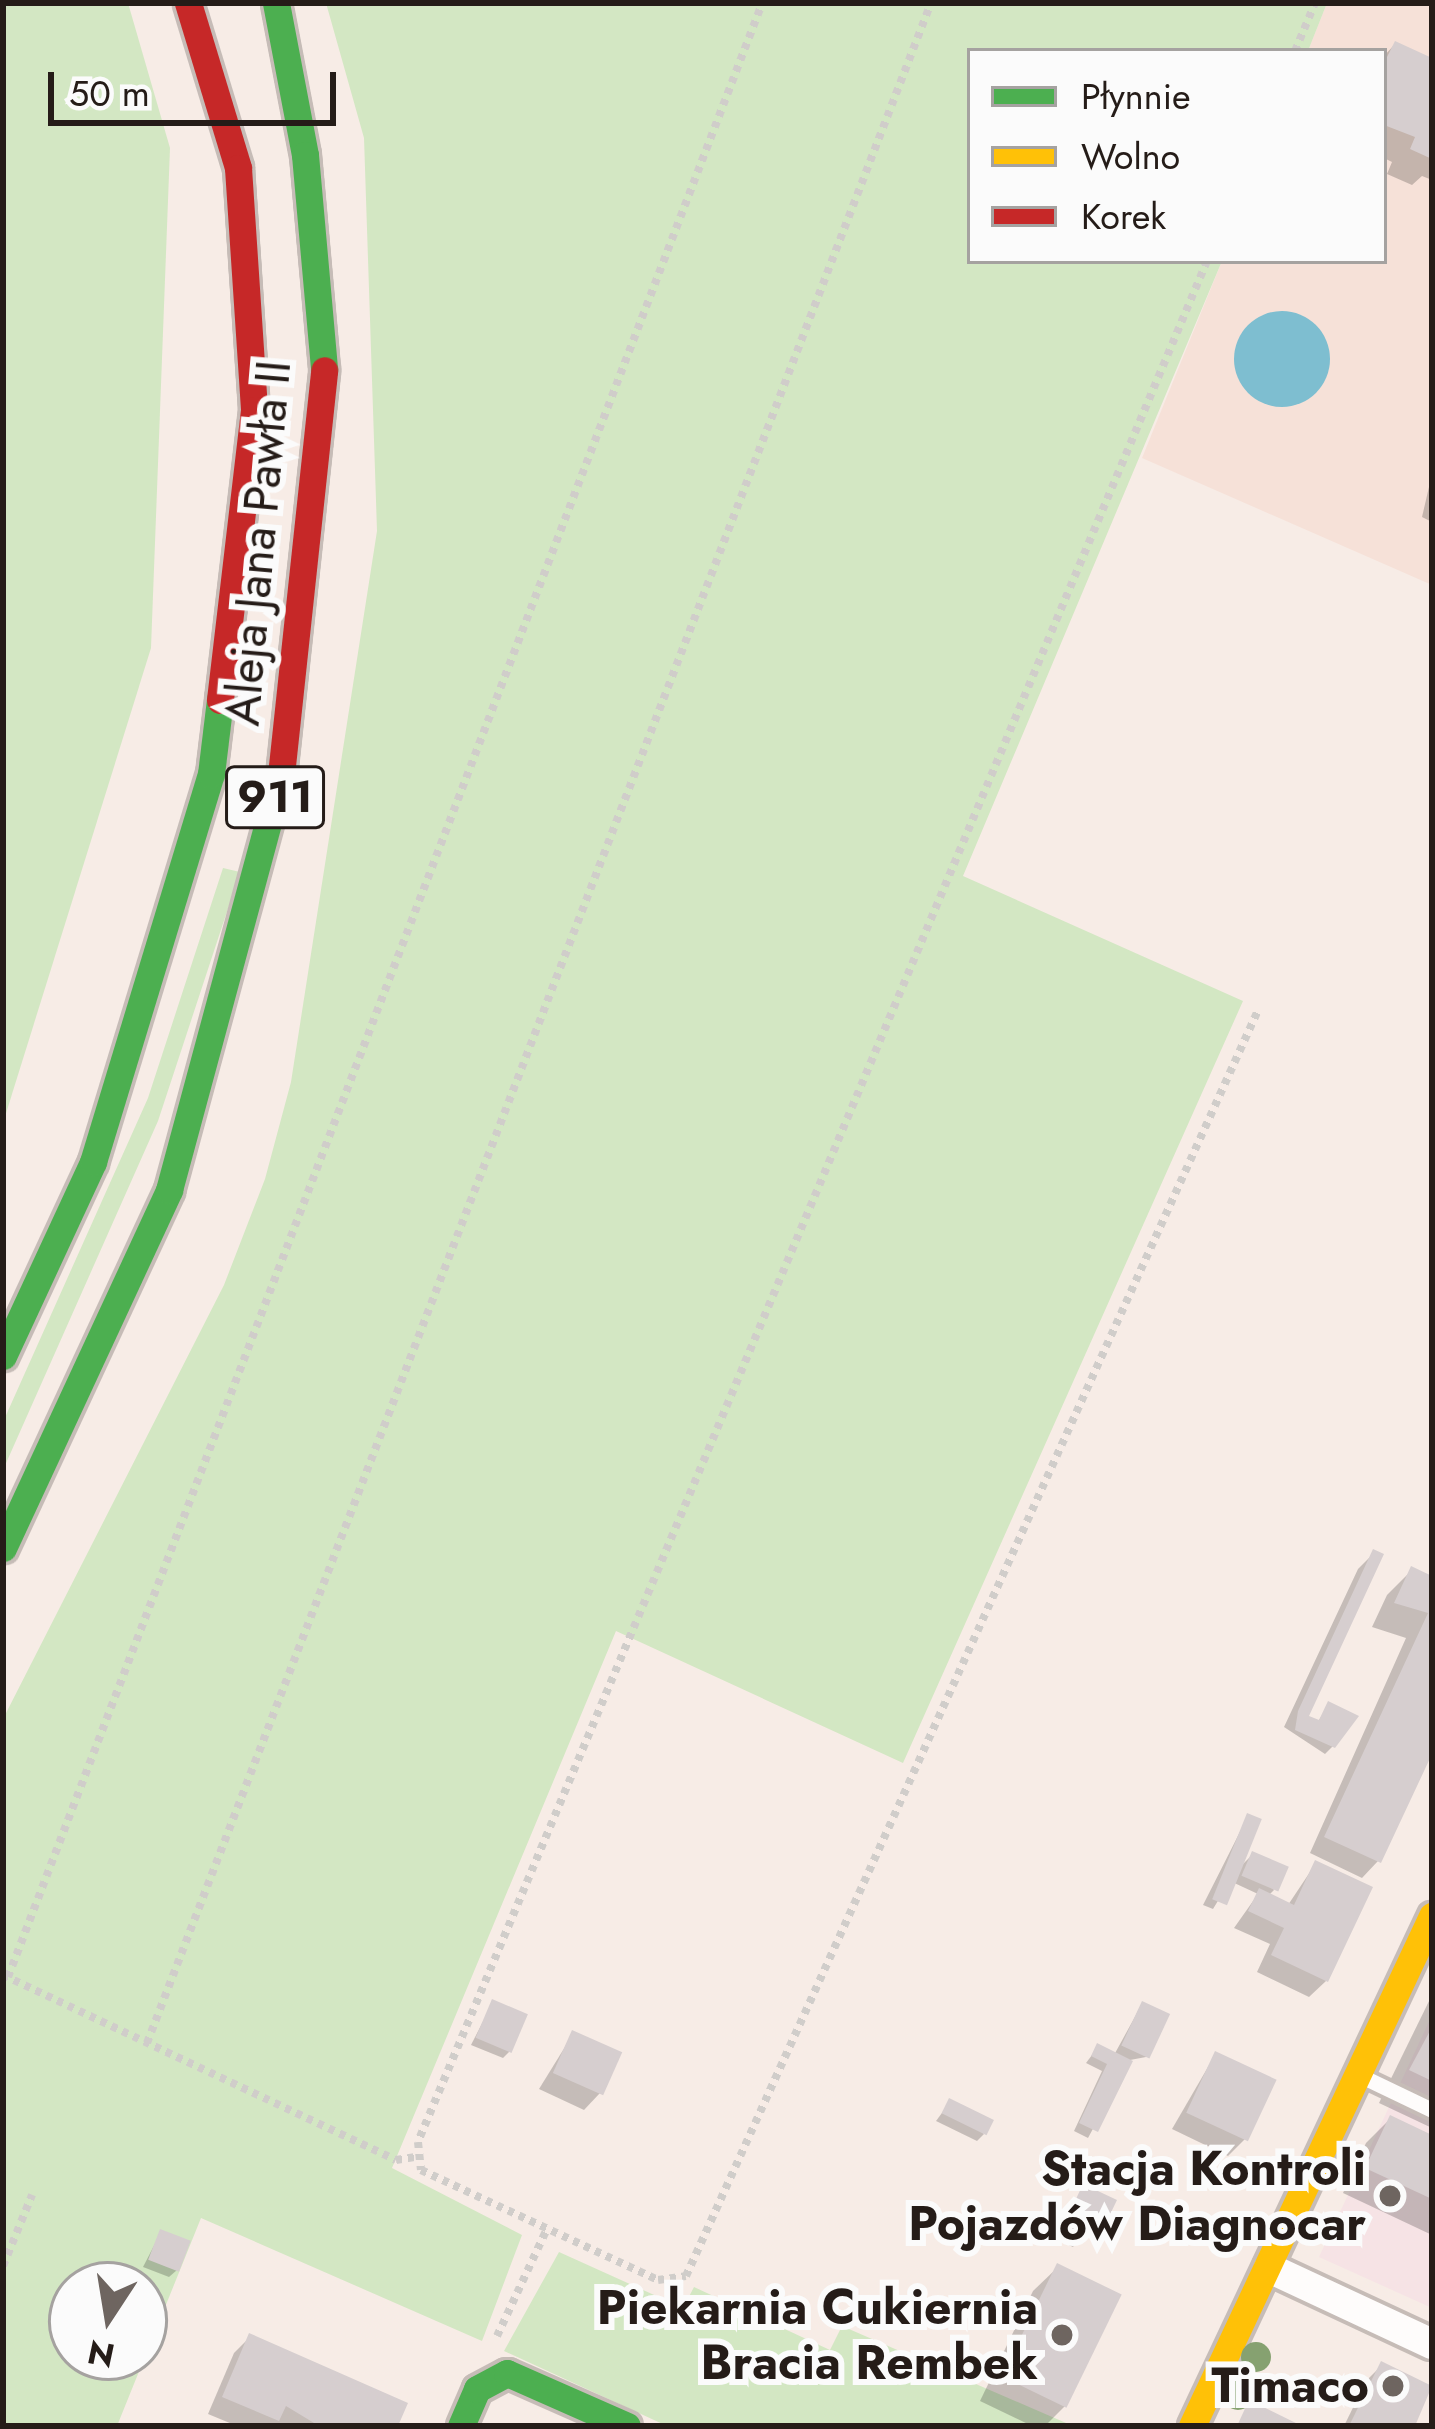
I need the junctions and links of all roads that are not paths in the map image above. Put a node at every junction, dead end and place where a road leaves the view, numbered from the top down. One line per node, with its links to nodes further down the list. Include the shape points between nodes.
1 (188, 3): 3 (main road, Aleja Jana Pawła II / 911, via 238,168 254,410 211,774 93,1162)
2 (276, 3): 4 (main road, Aleja Jana Pawła II / 911, via 305,155 327,398 280,780 169,1190)
3 (3, 1356)
4 (3, 1548)
5 (1432, 1916): 6 (main road)
6 (1357, 2074): 7 (lane); 8 (main road)
7 (1432, 2110)
8 (1269, 2268): 9 (street); 12 (main road)
9 (1432, 2344)
10 (461, 2426): 11 (main road, via 477,2389 508,2373)
11 (627, 2426)
12 (1192, 2426)

